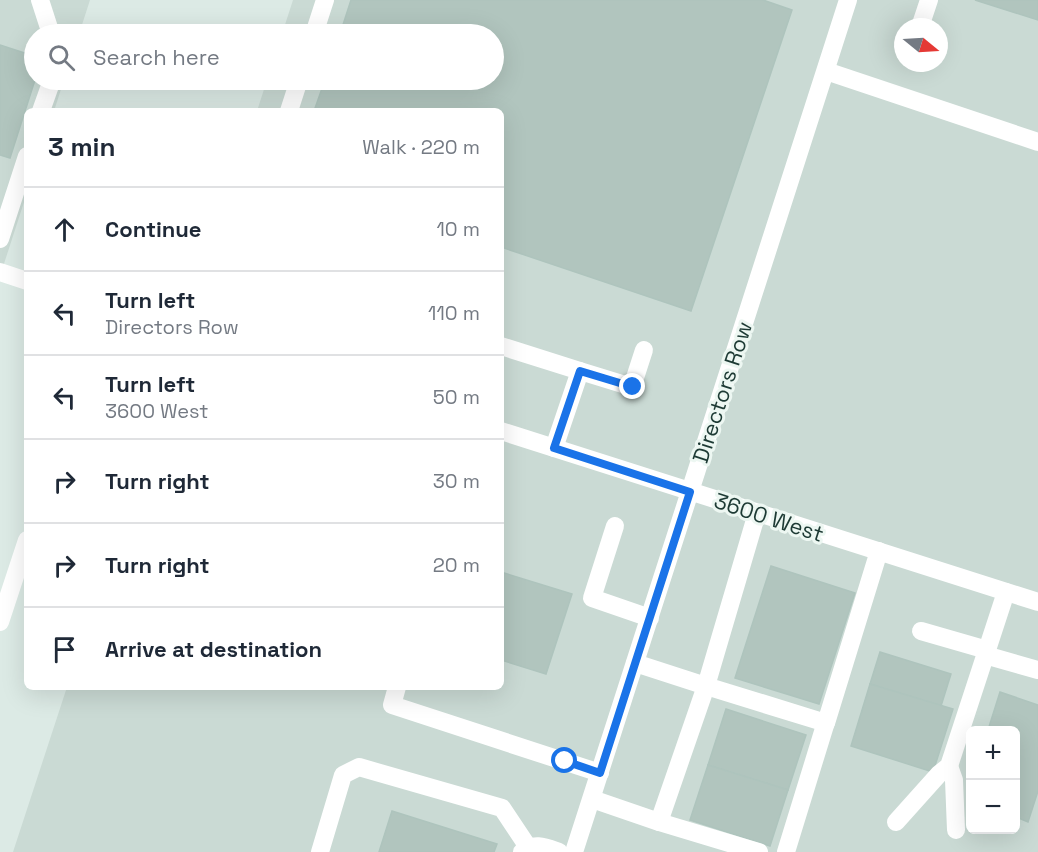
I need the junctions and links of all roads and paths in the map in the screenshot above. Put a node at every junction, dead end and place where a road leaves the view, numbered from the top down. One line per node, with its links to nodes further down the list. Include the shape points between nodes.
1 (40, 0): 6 (street)
2 (325, 0): 7 (street)
3 (848, 0): 8 (street, Directors Row)
4 (929, 0): 5 (street)
5 (923, 18)
6 (48, 24)
7 (317, 24)
8 (826, 71): 13 (street); 24 (street, Directors Row)
9 (48, 90): 11 (street)
10 (296, 90): 12 (street)
11 (42, 108)
12 (290, 108)
13 (1038, 142)
14 (24, 161): 15 (street)
15 (7, 192): 16 (street)
16 (0, 239)
17 (0, 272): 18 (street)
18 (24, 280)
19 (504, 347): 21 (street)
20 (644, 350): 21 (street, via 633,387)
21 (580, 371): 23 (street)
22 (504, 432): 23 (street, 3600 West)
23 (554, 448): 24 (street, 3600 West)
24 (690, 492): 25 (street, 3600 West); 31 (street, Directors Row)
25 (757, 513): 28 (street, 3600 West); 37 (street)
26 (615, 526): 31 (street, via 592,598)
27 (24, 549): 32 (street)
28 (879, 551): 29 (street, 3600 West); 39 (street)
29 (1006, 592): 30 (street, 3600 West); 34 (street)
30 (1038, 602)
31 (650, 618): 35 (street, Directors Row)
32 (0, 622)
33 (921, 631): 34 (street)
34 (986, 652): 36 (street); 40 (street)
35 (635, 663): 37 (street); 41 (street, Directors Row)
36 (1038, 670)
37 (706, 686): 39 (street); 43 (street)
38 (396, 690): 41 (street, via 392,705)
39 (826, 722): 51 (street)
40 (949, 766): 44 (street); 45 (street, via 954,780)
41 (600, 773): 42 (street, Directors Row)
42 (592, 799): 43 (street); 49 (street, Directors Row)
43 (659, 822): 50 (street)
44 (896, 822)
45 (956, 830)
46 (525, 849): 47 (street, via 502,808 359,767 344,775); 48 (street, via 538,845)
47 (320, 852)
48 (559, 852)
49 (574, 852)
50 (759, 852)
51 (786, 852)

